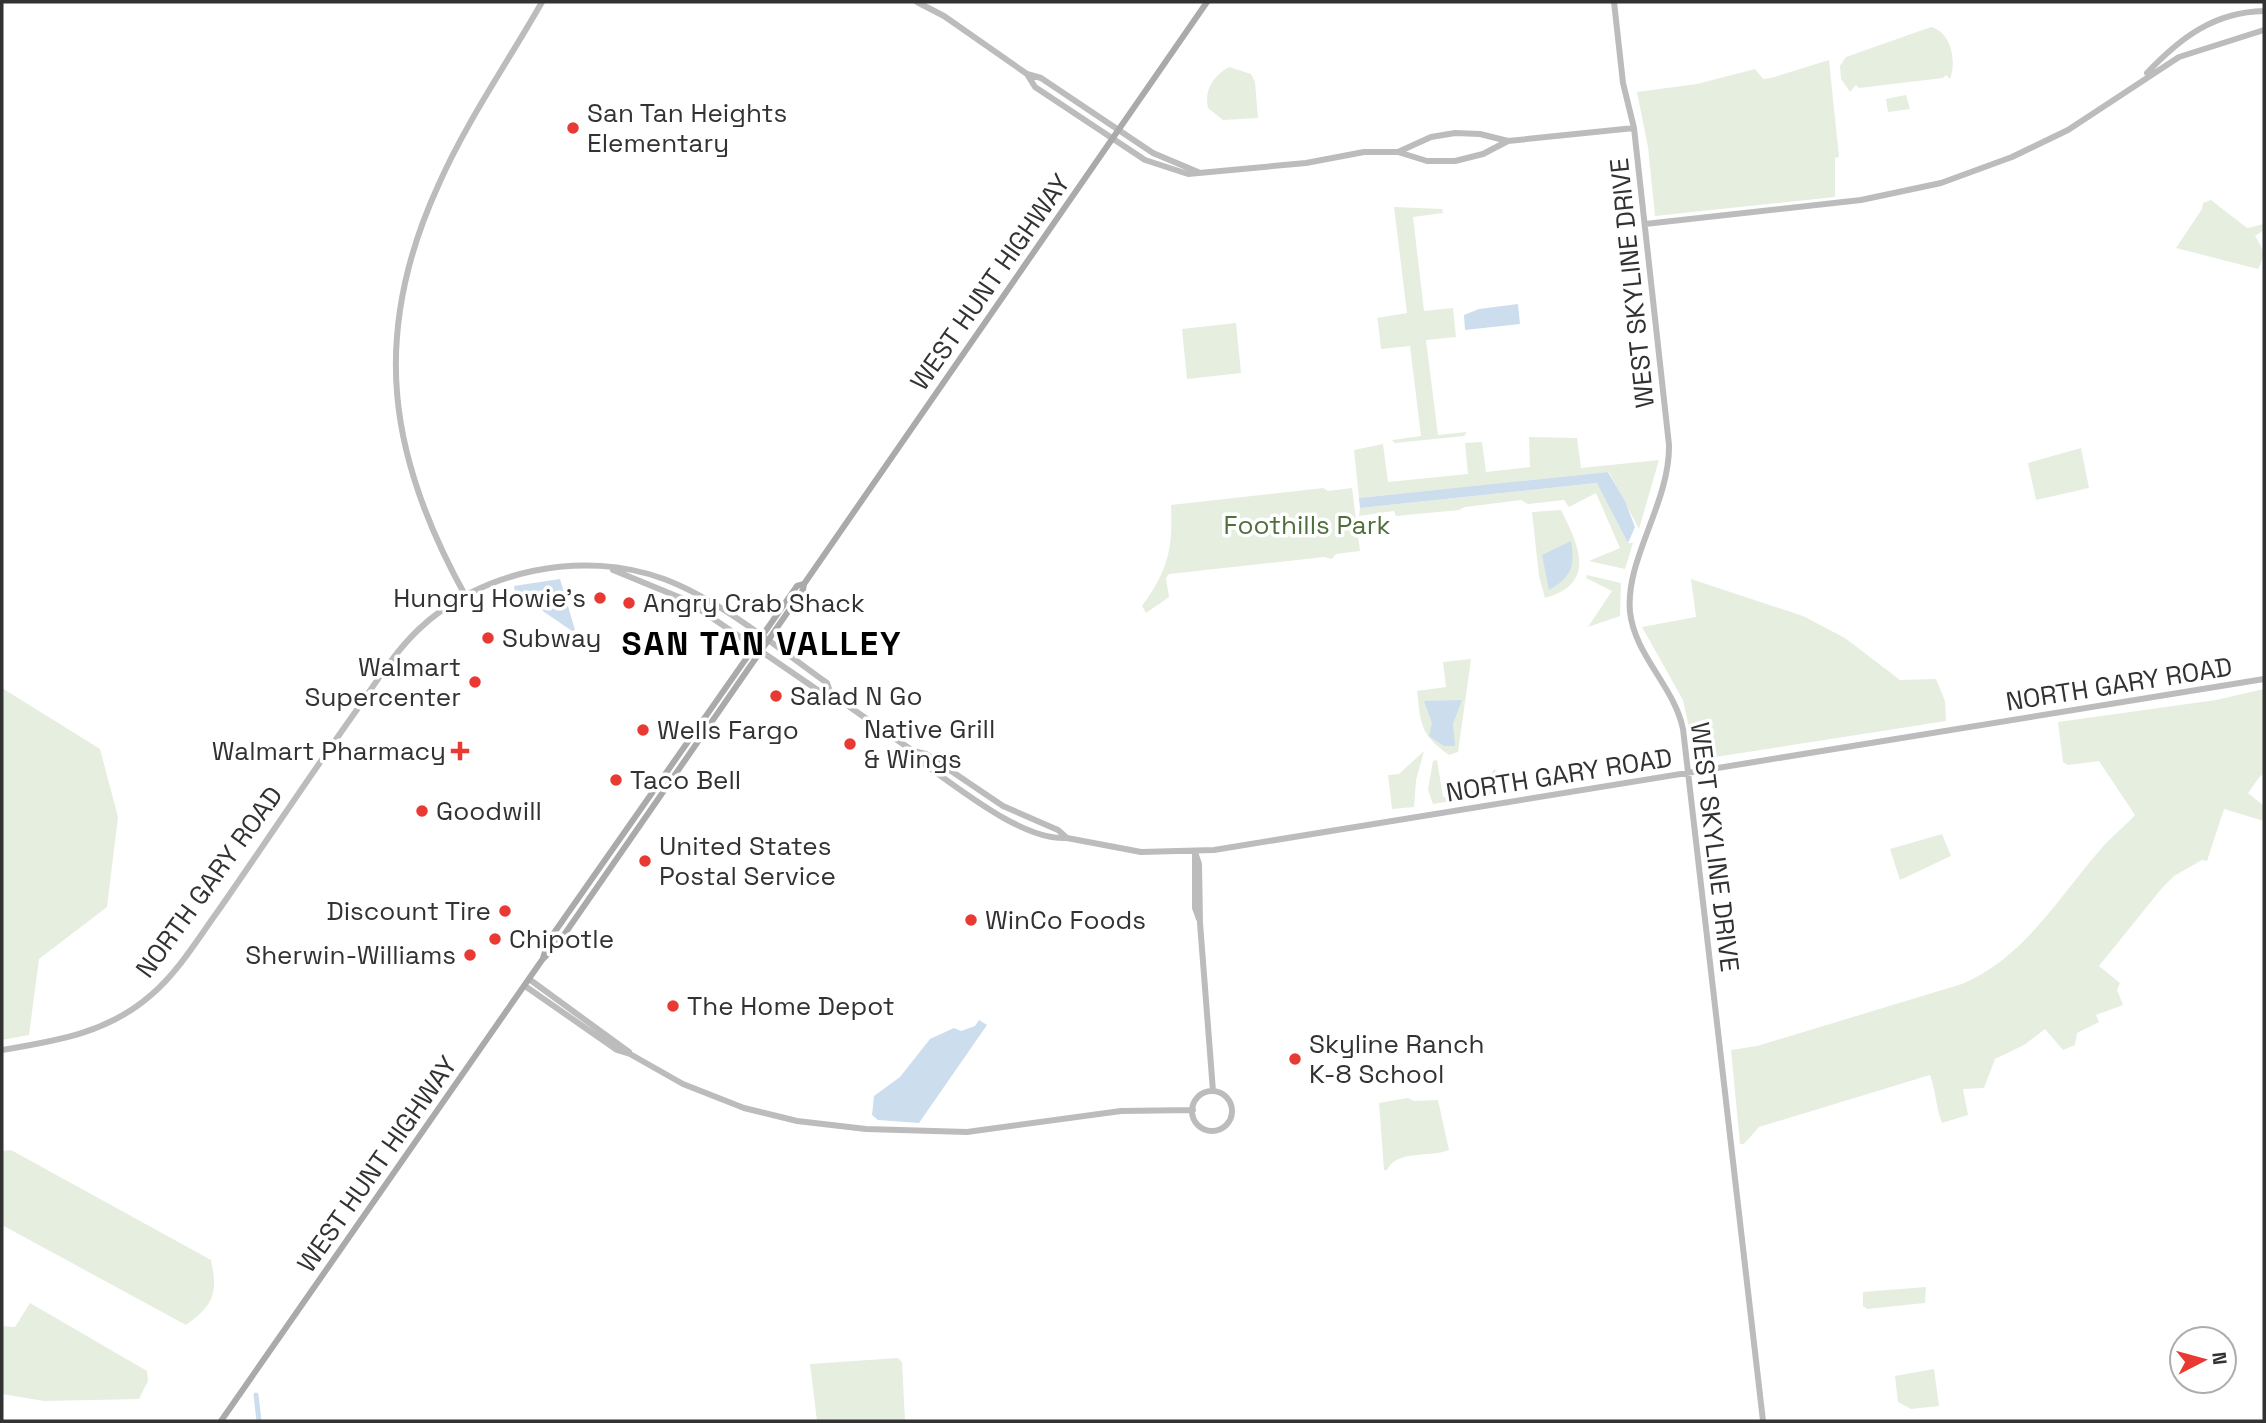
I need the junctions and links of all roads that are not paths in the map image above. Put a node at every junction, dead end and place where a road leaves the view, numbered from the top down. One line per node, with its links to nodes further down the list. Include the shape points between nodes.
1 (542, 2): 18 (street, via 439,183 415,244 400,313 397,385 405,451 436,544)
2 (917, 2): 7 (street)
3 (1208, 2): 10 (main road, WEST HUNT HIGHWAY)
4 (1614, 2): 9 (street, WEST SKYLINE DRIVE, via 1623,83)
5 (2264, 11): 8 (street, via 2232,15 2194,30)
6 (2264, 30): 8 (street, via 2193,51)
7 (1027, 74): 10 (street, via 1041,78); 11 (street, via 1035,86)
8 (2141, 79): 15 (street, via 2068,130 1941,183 1861,200)
9 (1634, 128): 12 (street); 15 (street, WEST SKYLINE DRIVE)
10 (1118, 131): 11 (main road, WEST HUNT HIGHWAY); 14 (street, via 1153,153)
11 (1112, 139): 14 (street, via 1152,164 1177,173); 17 (main road, WEST HUNT HIGHWAY)
12 (1508, 141): 13 (street, via 1455,133 1431,137); 13 (street, via 1455,161 1427,161)
13 (1398, 152): 14 (street, via 1355,152 1306,163)
14 (1198, 172)
15 (1645, 224): 27 (street, WEST SKYLINE DRIVE, via 1669,464 1633,579 1630,611 1635,635 1676,703)
16 (613, 569): 18 (street, NORTH GARY ROAD, via 539,569); 19 (street, NORTH GARY ROAD, via 634,569 667,580); 21 (street, NORTH GARY ROAD, via 676,594)
17 (804, 584): 19 (main road, WEST HUNT HIGHWAY, via 797,586); 20 (main road, WEST HUNT HIGHWAY)
18 (465, 595): 34 (street, NORTH GARY ROAD, via 418,629 386,667 166,981 133,1009 98,1029)
19 (761, 637): 20 (street, NORTH GARY ROAD); 21 (main road, WEST HUNT HIGHWAY)
20 (768, 642): 22 (main road, WEST HUNT HIGHWAY); 25 (street, NORTH GARY ROAD)
21 (755, 646): 22 (street, NORTH GARY ROAD); 29 (main road, WEST HUNT HIGHWAY)
22 (762, 651): 24 (street, NORTH GARY ROAD); 30 (main road, WEST HUNT HIGHWAY)
23 (2264, 679): 27 (street, NORTH GARY ROAD)
24 (803, 680): 25 (street); 26 (street, NORTH GARY ROAD)
25 (821, 680): 26 (street, NORTH GARY ROAD)
26 (831, 694): 28 (street, NORTH GARY ROAD, via 994,811 1056,839 1128,850)
27 (1690, 774): 28 (street, NORTH GARY ROAD); 39 (street, WEST SKYLINE DRIVE)
28 (1195, 852): 36 (street)
29 (586, 888): 30 (main road); 31 (main road, WEST HUNT HIGHWAY, via 549,940)
30 (593, 893): 31 (main road, WEST HUNT HIGHWAY)
31 (542, 960): 32 (main road, WEST HUNT HIGHWAY)
32 (529, 979): 33 (main road, WEST HUNT HIGHWAY); 35 (street)
33 (525, 986): 35 (street, via 617,1050); 38 (main road, WEST HUNT HIGHWAY)
34 (2, 1050)
35 (630, 1054): 37 (street, via 684,1084 744,1108 797,1121 866,1129 967,1132 1121,1111)
36 (1213, 1091): 37 (street, via 1197,1098); 37 (street, via 1228,1100 1232,1111 1228,1123 1218,1130 1205,1129)
37 (1192, 1110)
38 (221, 1421)
39 (1763, 1421)

